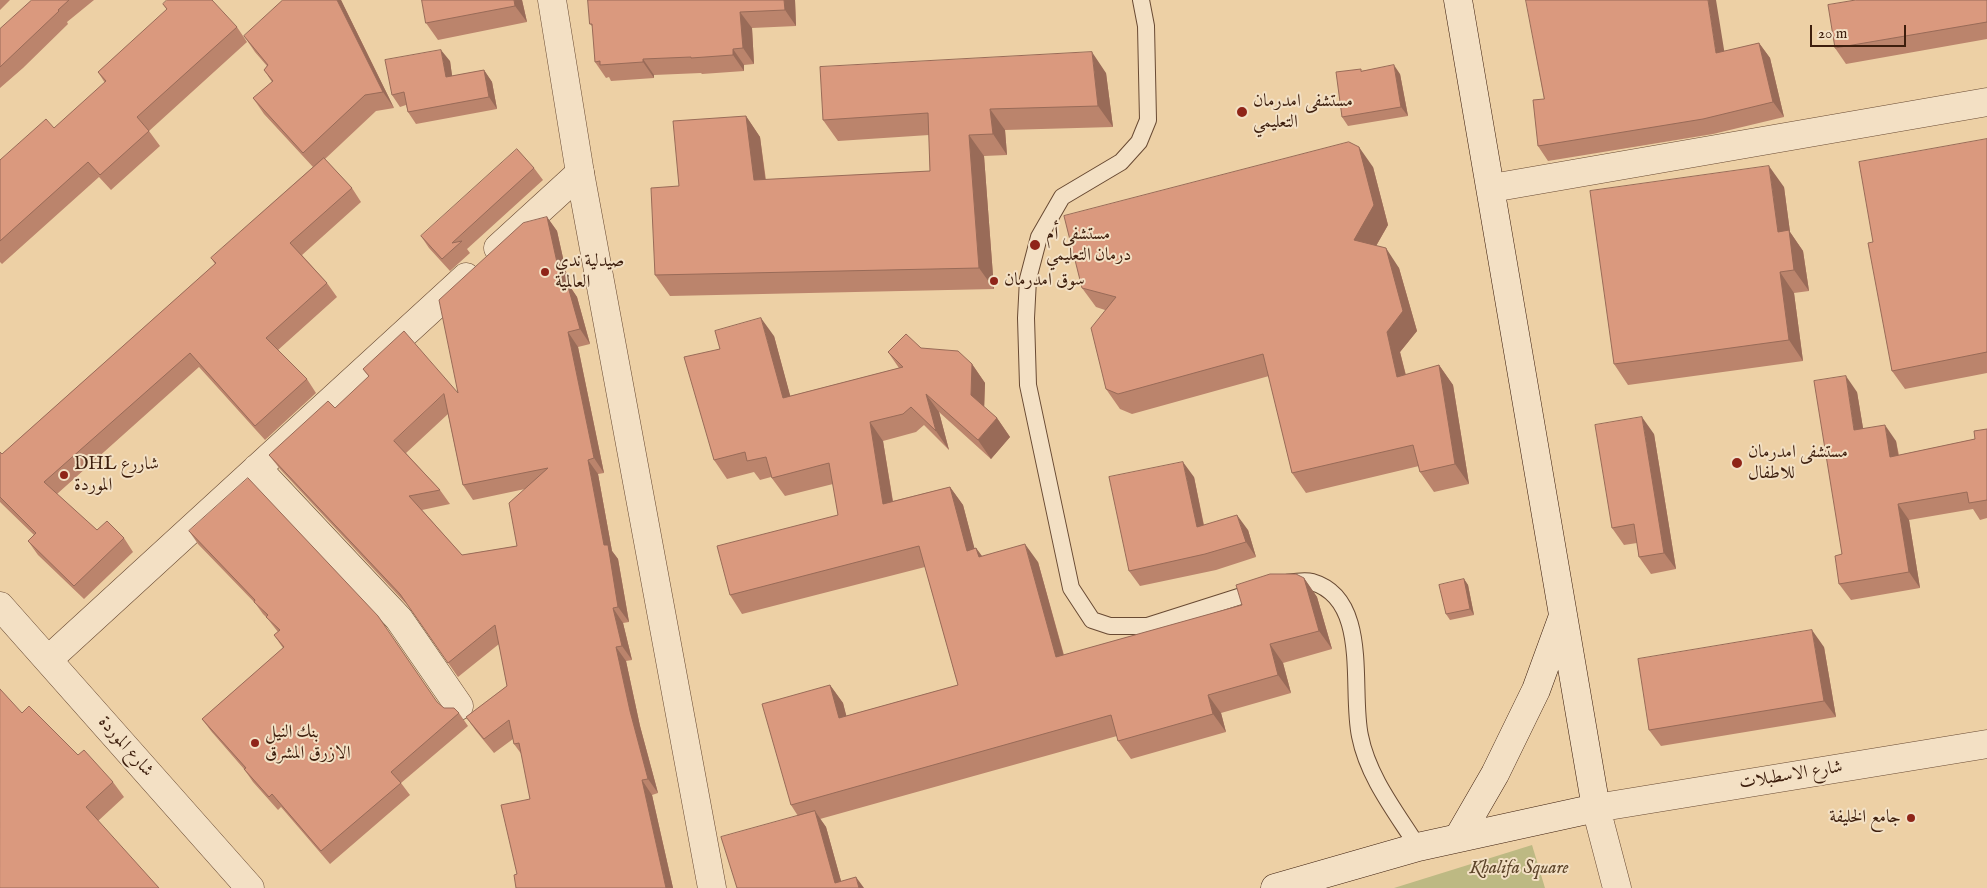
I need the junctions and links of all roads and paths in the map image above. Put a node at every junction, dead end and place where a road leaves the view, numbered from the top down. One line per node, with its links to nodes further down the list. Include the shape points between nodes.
1 (552, 0): 5 (street)
2 (1142, 0): 15 (lane, via 1146,26 1148,120 1139,142 1121,162 1062,197 1039,237 1028,279 1028,385 1071,588 1092,620 1110,626 1147,626 1281,583 1312,582 1337,597 1346,609 1352,629 1359,735 1368,764)
3 (1458, 0): 6 (street)
4 (1987, 102): 6 (street)
5 (580, 173): 7 (street); 17 (street)
6 (1492, 188): 9 (street)
7 (257, 468): 10 (street); 11 (street, via 399,619)
8 (0, 606): 10 (street, شارع الموردة)
9 (1563, 614): 13 (street); 14 (street, via 1536,690 1495,774)
10 (49, 659): 16 (street, شارع الموردة)
11 (459, 706)
12 (1987, 744): 13 (street, شارع الاسطبلات)
13 (1596, 808): 14 (street, شارع الاسطبلات); 19 (street)
14 (1458, 838): 15 (street, شارع الاسطبلات)
15 (1418, 846): 18 (street, شارع الاسطبلات)
16 (250, 888)
17 (712, 888)
18 (1275, 888)
19 (1617, 888)

